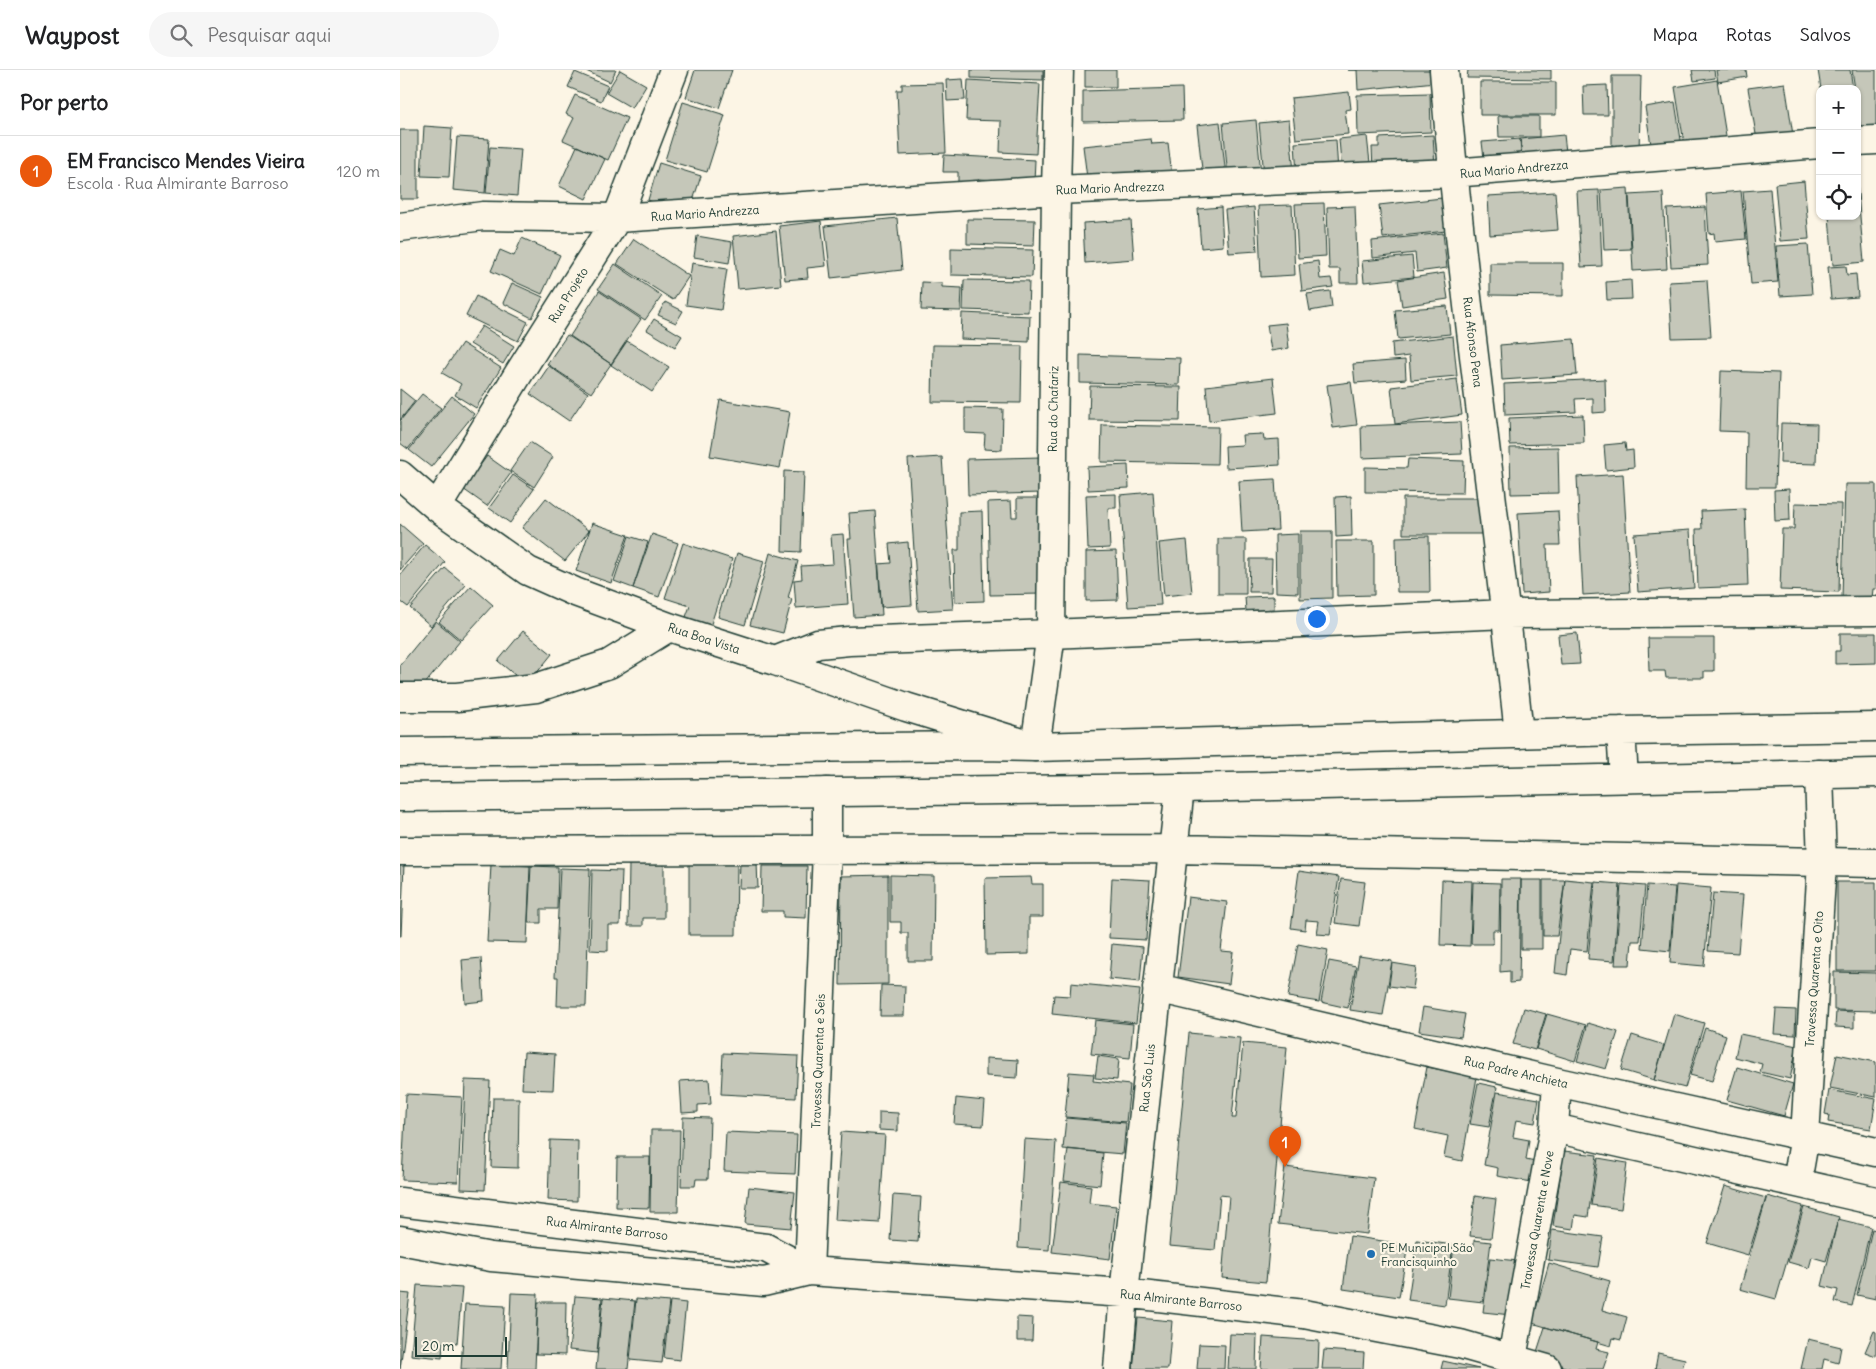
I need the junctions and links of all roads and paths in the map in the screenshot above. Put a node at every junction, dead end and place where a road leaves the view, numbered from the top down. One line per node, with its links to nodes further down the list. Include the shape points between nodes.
1 (674, 70): 9 (street, Rua Projeto)
2 (1059, 70): 8 (street, Rua do Chafariz)
3 (1444, 70): 7 (street, Rua Afonso Pena)
4 (1876, 140): 5 (street)
5 (1861, 141)
6 (1816, 144): 7 (street, Rua Mario Andrezza)
7 (1452, 174): 8 (street, Rua Mario Andrezza); 14 (street, Rua Afonso Pena)
8 (1056, 190): 9 (street, Rua Mario Andrezza); 16 (street, Rua do Chafariz)
9 (617, 218): 10 (street, Rua Mario Andrezza, via 483,216); 12 (street, Rua Projeto)
10 (400, 227)
11 (400, 475): 12 (street, Rua Boa Vista)
12 (436, 507): 15 (street, Rua Boa Vista, via 528,571)
13 (1876, 612): 14 (street)
14 (1506, 614): 16 (street); 21 (street, Rua Afonso Pena)
15 (669, 627): 17 (street, Rua Boa Vista); 18 (street, via 609,664 536,688 457,697)
16 (1051, 634): 17 (street, via 849,640 818,644); 22 (street, Rua do Chafariz)
17 (775, 661): 22 (street, Rua Boa Vista)
18 (400, 697)
19 (1876, 727): 20 (street)
20 (1621, 731): 21 (street); 26 (street)
21 (1519, 734): 22 (street)
22 (1035, 747): 23 (street); 28 (street, Rua do Chafariz)
23 (400, 752)
24 (1876, 773): 25 (street)
25 (1819, 774): 26 (street); 34 (street, Travessa Quarenta e Oito)
26 (1624, 778): 27 (street)
27 (1180, 788): 28 (street); 31 (street, Rua São Luis)
28 (1032, 789): 29 (street)
29 (827, 792): 30 (street); 33 (street, Travessa Quarenta e Seis)
30 (400, 798)
31 (1173, 849): 33 (street); 34 (street); 36 (street, Rua São Luis)
32 (400, 851): 33 (street)
33 (827, 851): 45 (street, Travessa Quarenta e Seis)
34 (1822, 863): 35 (street); 39 (street, Travessa Quarenta e Oito)
35 (1876, 863)
36 (1157, 988): 37 (street, Rua Padre Anchieta); 46 (street, Rua São Luis)
37 (1557, 1082): 38 (street, Travessa Quarenta e Nove); 39 (street, Rua Padre Anchieta)
38 (1554, 1128): 41 (street); 47 (street, Travessa Quarenta e Nove)
39 (1804, 1136): 40 (street, Rua Padre Anchieta); 41 (street, Travessa Quarenta e Oito)
40 (1876, 1152)
41 (1797, 1182): 42 (street)
42 (1876, 1201)
43 (400, 1202): 45 (street, Rua Almirante Barroso, via 766,1248)
44 (400, 1240): 45 (street, Rua Almirante Barroso, via 492,1256 764,1282)
45 (810, 1271): 46 (street, Rua Almirante Barroso)
46 (1124, 1293): 47 (street, Rua Almirante Barroso, via 1304,1314 1460,1344); 48 (street, Rua São Luis)
47 (1512, 1358): 49 (street, Rua Almirante Barroso)
48 (1118, 1369)
49 (1547, 1369)

